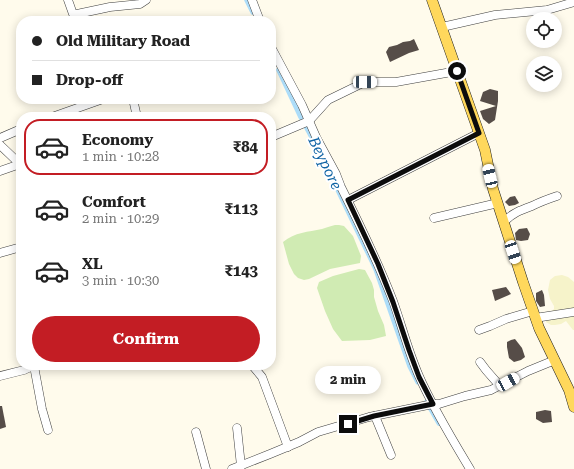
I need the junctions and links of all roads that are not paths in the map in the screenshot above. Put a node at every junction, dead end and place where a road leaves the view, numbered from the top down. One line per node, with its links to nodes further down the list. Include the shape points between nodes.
1 (68, 0): 2 (street, via 73,14 77,14 140,4)
2 (146, 0)
3 (252, 0): 6 (street)
4 (432, 0): 7 (main road)
5 (574, 2): 7 (street, via 547,10 495,15)
6 (258, 16)
7 (442, 28): 9 (main road)
8 (276, 56): 12 (street)
9 (457, 71): 12 (street, via 396,82 365,82 328,100); 14 (main road)
10 (90, 104): 11 (street)
11 (66, 112)
12 (309, 121): 15 (street); 22 (street)
13 (16, 131): 16 (street)
14 (479, 133): 22 (street); 23 (main road)
15 (276, 135)
16 (0, 138)
17 (0, 145): 18 (street)
18 (16, 159)
19 (16, 166): 20 (street)
20 (0, 171)
21 (557, 196): 25 (street, via 516,212)
22 (348, 200): 38 (street, via 378,264 411,357)
23 (498, 203): 24 (street); 25 (main road)
24 (434, 218)
25 (504, 222): 29 (main road)
26 (16, 248): 27 (street)
27 (0, 253)
28 (574, 312): 29 (street)
29 (534, 315): 30 (street, via 506,318); 31 (main road)
30 (479, 330)
31 (555, 360): 37 (street); 39 (main road)
32 (480, 362): 37 (street)
33 (24, 370): 36 (street)
34 (35, 370): 42 (street)
35 (256, 370): 44 (street, via 262,377)
36 (0, 376)
37 (500, 386): 38 (street)
38 (433, 404): 40 (street); 49 (street)
39 (574, 407)
40 (374, 416): 44 (street, via 318,432); 45 (street)
41 (237, 428): 46 (street)
42 (48, 430)
43 (196, 432): 47 (street)
44 (288, 447): 46 (street)
45 (391, 455)
46 (241, 466): 48 (street)
47 (206, 469)
48 (232, 469)
49 (470, 469)

